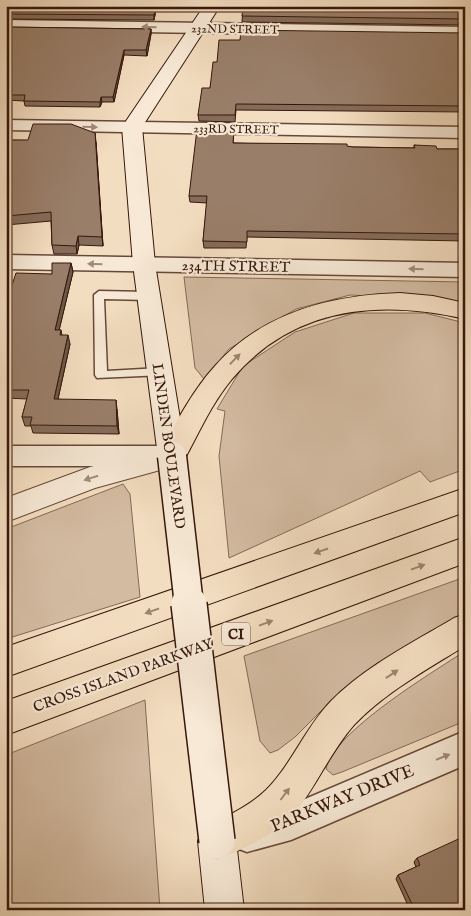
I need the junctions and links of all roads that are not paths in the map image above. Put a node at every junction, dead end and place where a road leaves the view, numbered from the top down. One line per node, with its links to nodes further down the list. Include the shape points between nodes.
1 (212, 6): 3 (main road)
2 (6, 25): 3 (street, 232ND STREET, one-way to 2)
3 (198, 28): 4 (street, 232ND STREET); 6 (main road)
4 (465, 32)
5 (6, 126): 6 (street, 233RD STREET, one-way to 6)
6 (132, 127): 7 (street, 233RD STREET); 9 (main road, LINDEN BOULEVARD)
7 (465, 133)
8 (6, 262): 9 (street, 234TH STREET, one-way to 8)
9 (144, 264): 10 (street, 234TH STREET, one-way to 9); 11 (main road, LINDEN BOULEVARD)
10 (465, 270)
11 (148, 296): 13 (main road, LINDEN BOULEVARD); 13 (lane, via 99,295 101,375)
12 (465, 311): 15 (highway, one-way to 12, via 223,373 257,340 285,324 322,309 362,302 414,302)
13 (160, 372): 15 (main road, LINDEN BOULEVARD)
14 (6, 456): 15 (street)
15 (172, 456): 18 (main road, one-way to 18, via 90,478); 25 (main road, LINDEN BOULEVARD, bridge)
16 (465, 482): 19 (highway)
17 (465, 500): 19 (highway)
18 (6, 510)
19 (367, 534): 22 (highway, one-way to 22)
20 (465, 550): 23 (highway, CROSS ISLAND PARKWAY / CI, one-way to 20)
21 (465, 628): 25 (highway, one-way to 21, via 255,822 283,798 326,732 350,706)
22 (6, 662)
23 (6, 718)
24 (465, 748): 25 (street, PARKWAY DRIVE, one-way to 24, via 291,822)
25 (217, 841): 26 (main road, LINDEN BOULEVARD)
26 (225, 910)

